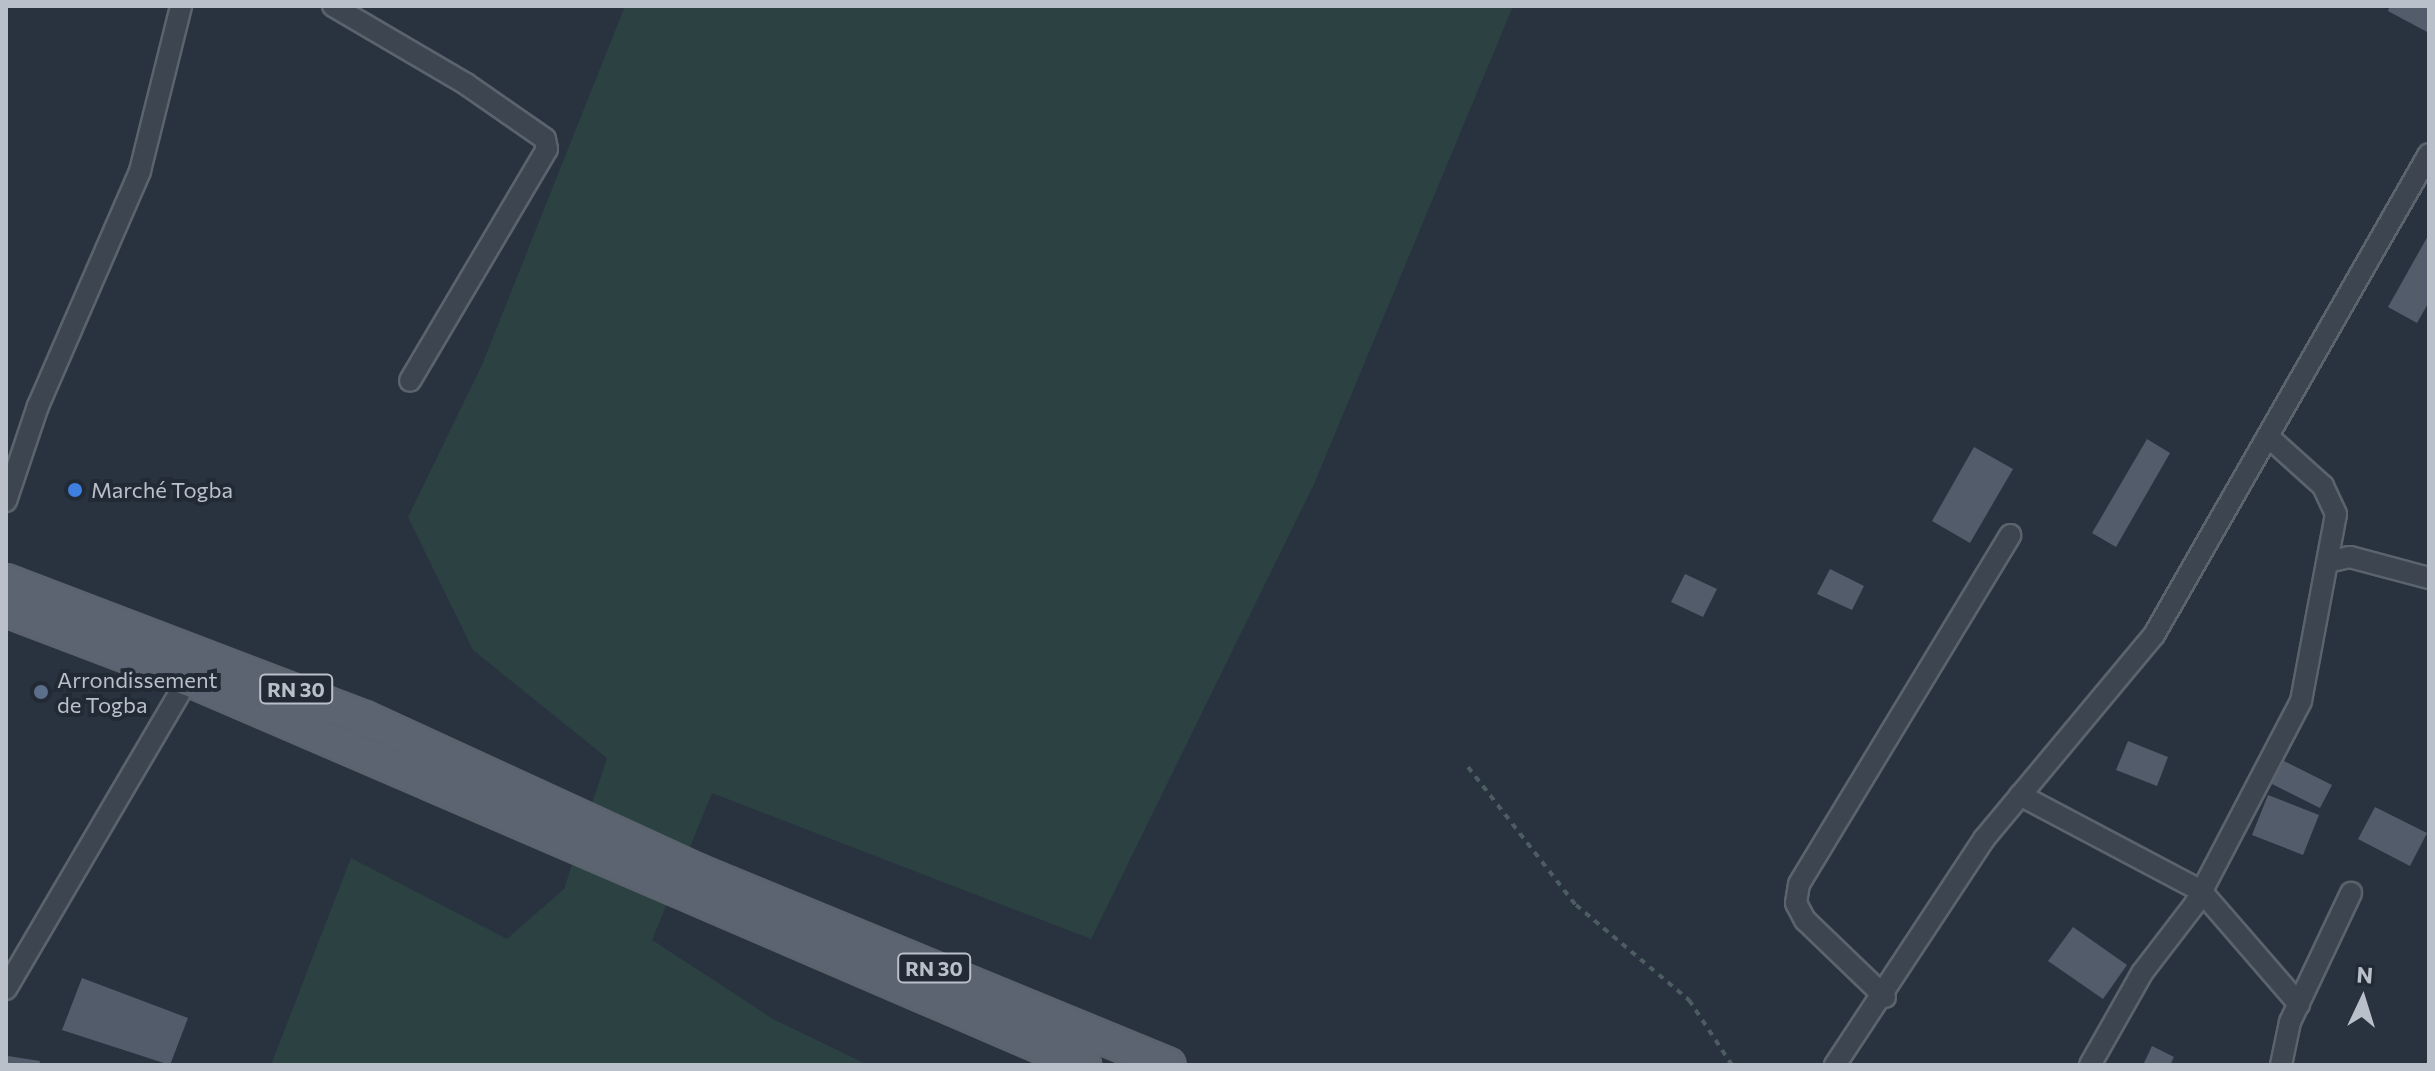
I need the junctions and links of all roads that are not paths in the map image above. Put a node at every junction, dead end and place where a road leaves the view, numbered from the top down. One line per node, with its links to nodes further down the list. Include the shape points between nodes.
1 (181, 6): 6 (street, via 140,171 38,406)
2 (333, 6): 4 (street, via 466,84 545,139 547,149)
3 (2429, 154): 5 (street)
4 (410, 381)
5 (2272, 440): 8 (street, via 2332,497); 13 (street, via 2154,635)
6 (6, 501)
7 (2010, 535): 19 (street, via 1799,884 1796,903 1805,920)
8 (2332, 561): 9 (street, via 2350,557); 16 (street, via 2301,701)
9 (2429, 578)
10 (6, 581): 14 (main road, RN 30 / RN 30, via 219,657)
11 (6, 610): 12 (main road, RN 30)
12 (188, 679): 14 (main road, RN 30); 18 (street)
13 (2020, 795): 16 (street); 19 (street)
14 (571, 831): 15 (main road, RN 30 / RN 30)
15 (692, 885): 21 (main road, RN 30); 22 (main road, RN 30 / RN 30)
16 (2201, 891): 20 (street); 24 (street)
17 (2351, 893): 20 (street)
18 (9, 979)
19 (1885, 997): 23 (street)
20 (2299, 1004): 25 (street)
21 (1084, 1065)
22 (1169, 1065)
23 (1835, 1065)
24 (2090, 1065)
25 (2281, 1065)

